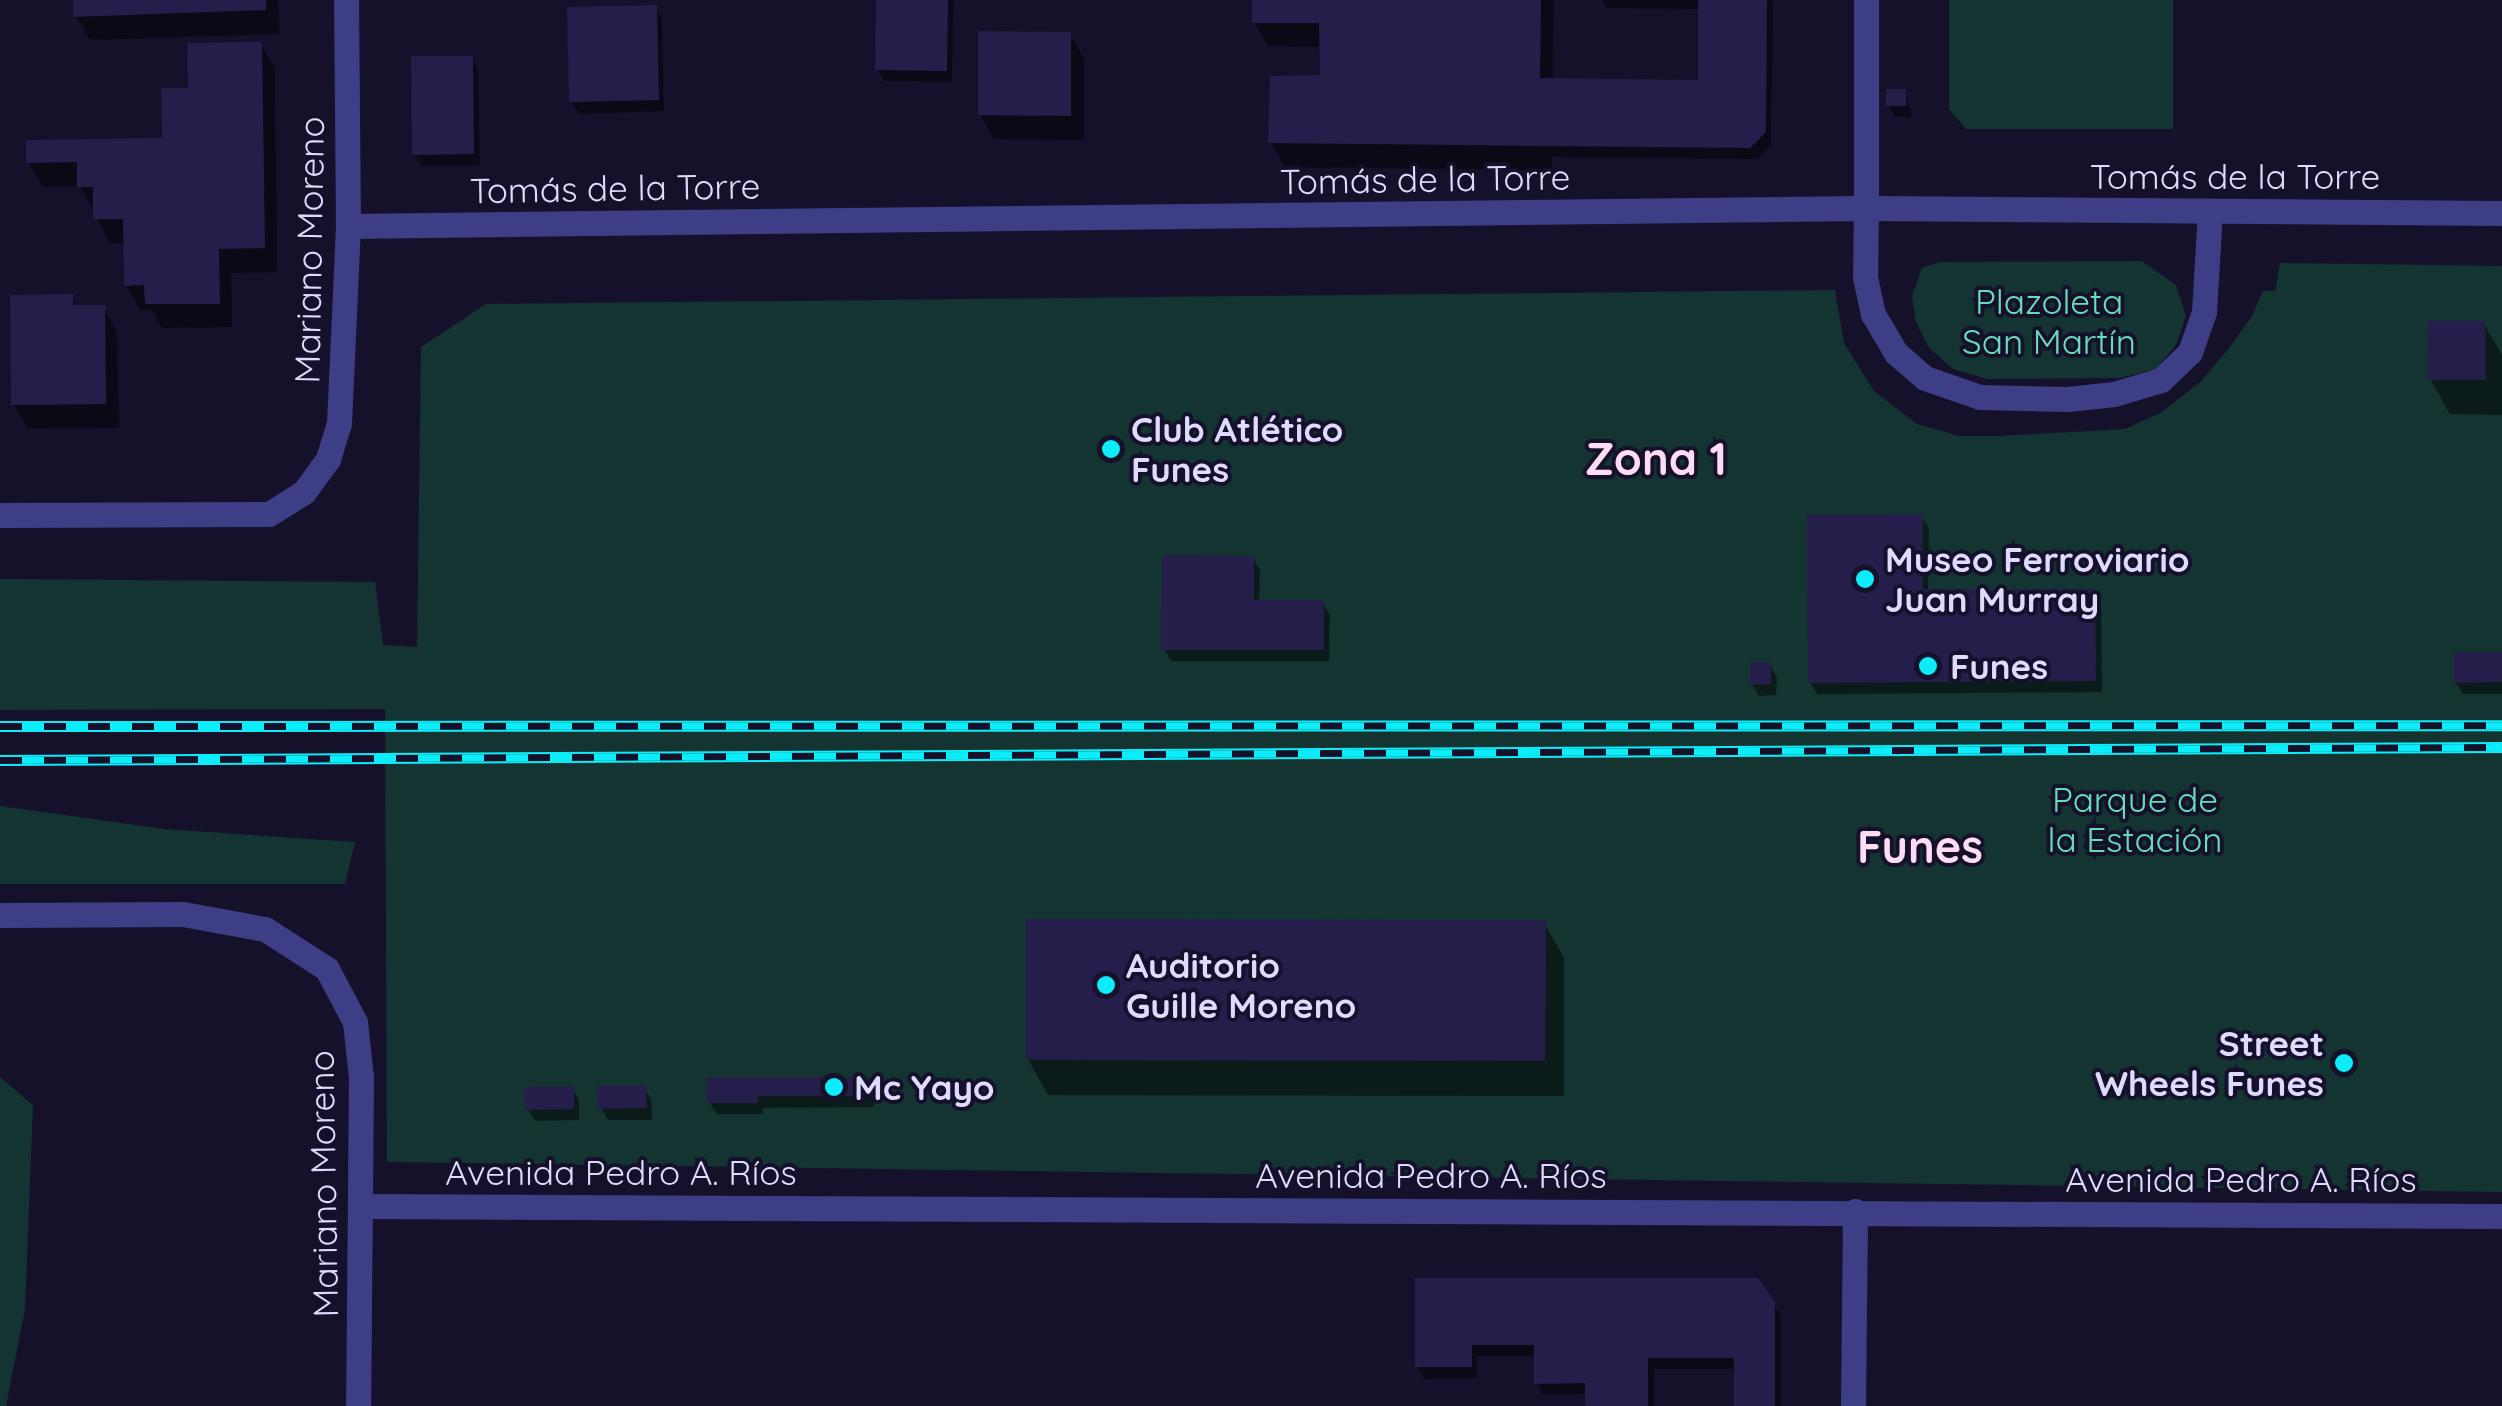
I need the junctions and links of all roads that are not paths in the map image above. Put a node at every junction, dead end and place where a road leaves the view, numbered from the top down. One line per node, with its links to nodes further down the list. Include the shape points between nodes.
1 (346, 0): 6 (street, Mariano Moreno)
2 (1866, 0): 3 (street)
3 (1866, 208): 4 (street, Tomás de la Torre); 4 (street, via 1872,314 1896,353 1925,378 1980,397 2068,399 2161,380 2190,352 2204,312); 6 (street, Tomás de la Torre)
4 (2210, 211): 5 (street, Tomás de la Torre)
5 (2502, 213)
6 (348, 226): 7 (street, Mariano Moreno, via 339,424 328,459 304,492 269,514)
7 (0, 515)
8 (0, 915): 9 (street, Mariano Moreno, via 182,914 266,929 326,968 355,1022)
9 (360, 1206): 10 (street, Avenida Pedro A. Ríos); 12 (street, Mariano Moreno)
10 (1855, 1212): 11 (street, Avenida Pedro A. Ríos); 13 (street)
11 (2502, 1216)
12 (358, 1406)
13 (1853, 1406)

